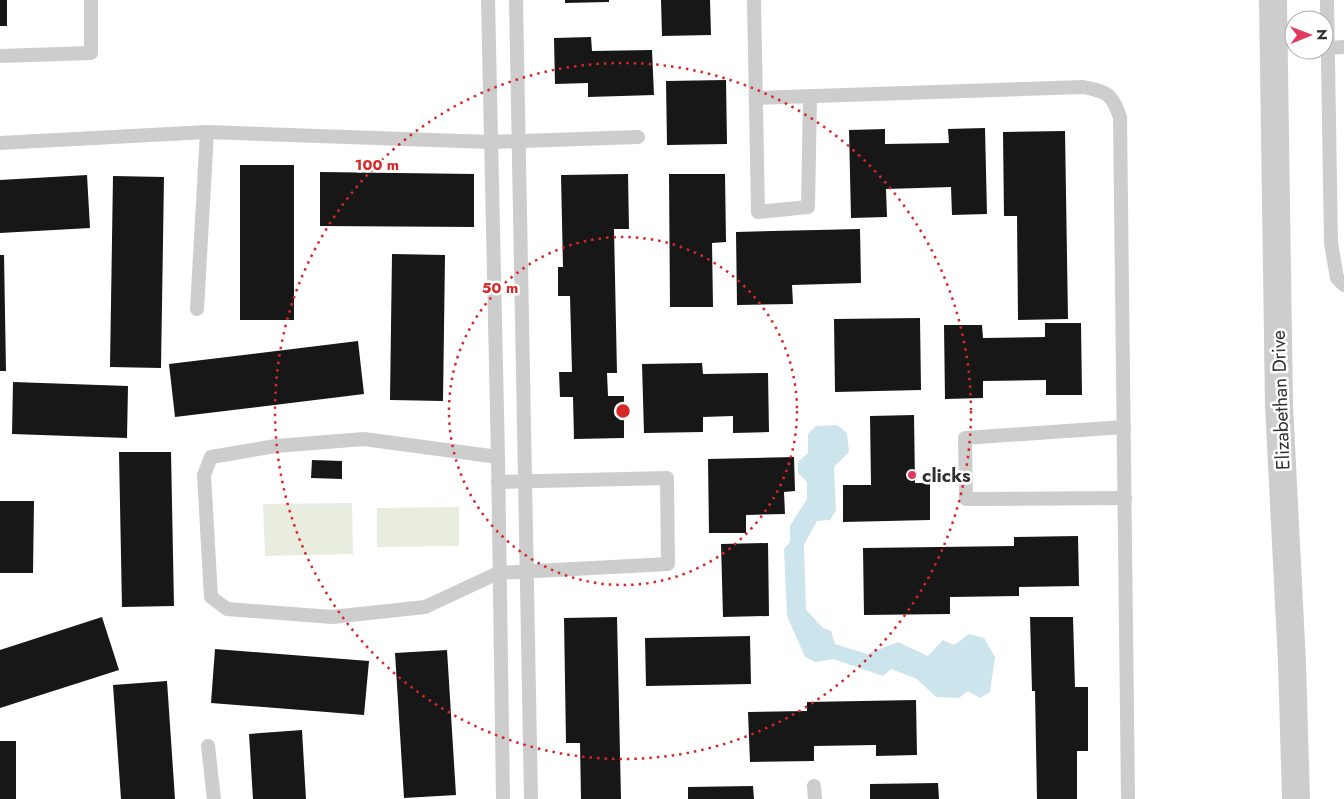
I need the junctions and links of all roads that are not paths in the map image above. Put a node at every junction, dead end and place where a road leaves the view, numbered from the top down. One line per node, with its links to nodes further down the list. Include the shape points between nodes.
1 (91, 0): 6 (lane, via 91,53)
2 (488, 0): 13 (lane)
3 (516, 0): 12 (lane)
4 (754, 0): 9 (lane)
5 (1273, 0): 29 (street, Elizabethan Drive, via 1279,405)
6 (0, 56)
7 (1328, 60): 15 (lane, via 1331,243 1337,278)
8 (810, 96): 9 (lane); 9 (lane, via 808,207 758,212); 17 (lane, via 1083,87 1103,90 1114,99 1120,117)
9 (756, 98)
10 (208, 132): 13 (lane); 14 (lane); 16 (lane)
11 (638, 137): 12 (lane)
12 (519, 141): 13 (lane); 19 (lane)
13 (490, 142): 18 (lane)
14 (0, 143)
15 (1344, 285)
16 (198, 309)
17 (1124, 427): 21 (lane); 21 (lane, via 965,438 966,499)
18 (498, 457): 20 (lane); 23 (lane, via 364,439 276,446 211,457 204,475 211,597 227,609 332,617 425,608)
19 (526, 481): 20 (lane); 22 (lane); 22 (lane, via 667,478 668,564)
20 (498, 482): 23 (lane)
21 (1124, 498): 28 (lane)
22 (526, 571): 23 (lane); 27 (lane)
23 (498, 573): 26 (lane)
24 (208, 746): 25 (lane)
25 (214, 799)
26 (503, 799)
27 (530, 799)
28 (1128, 799)
29 (1296, 799)

